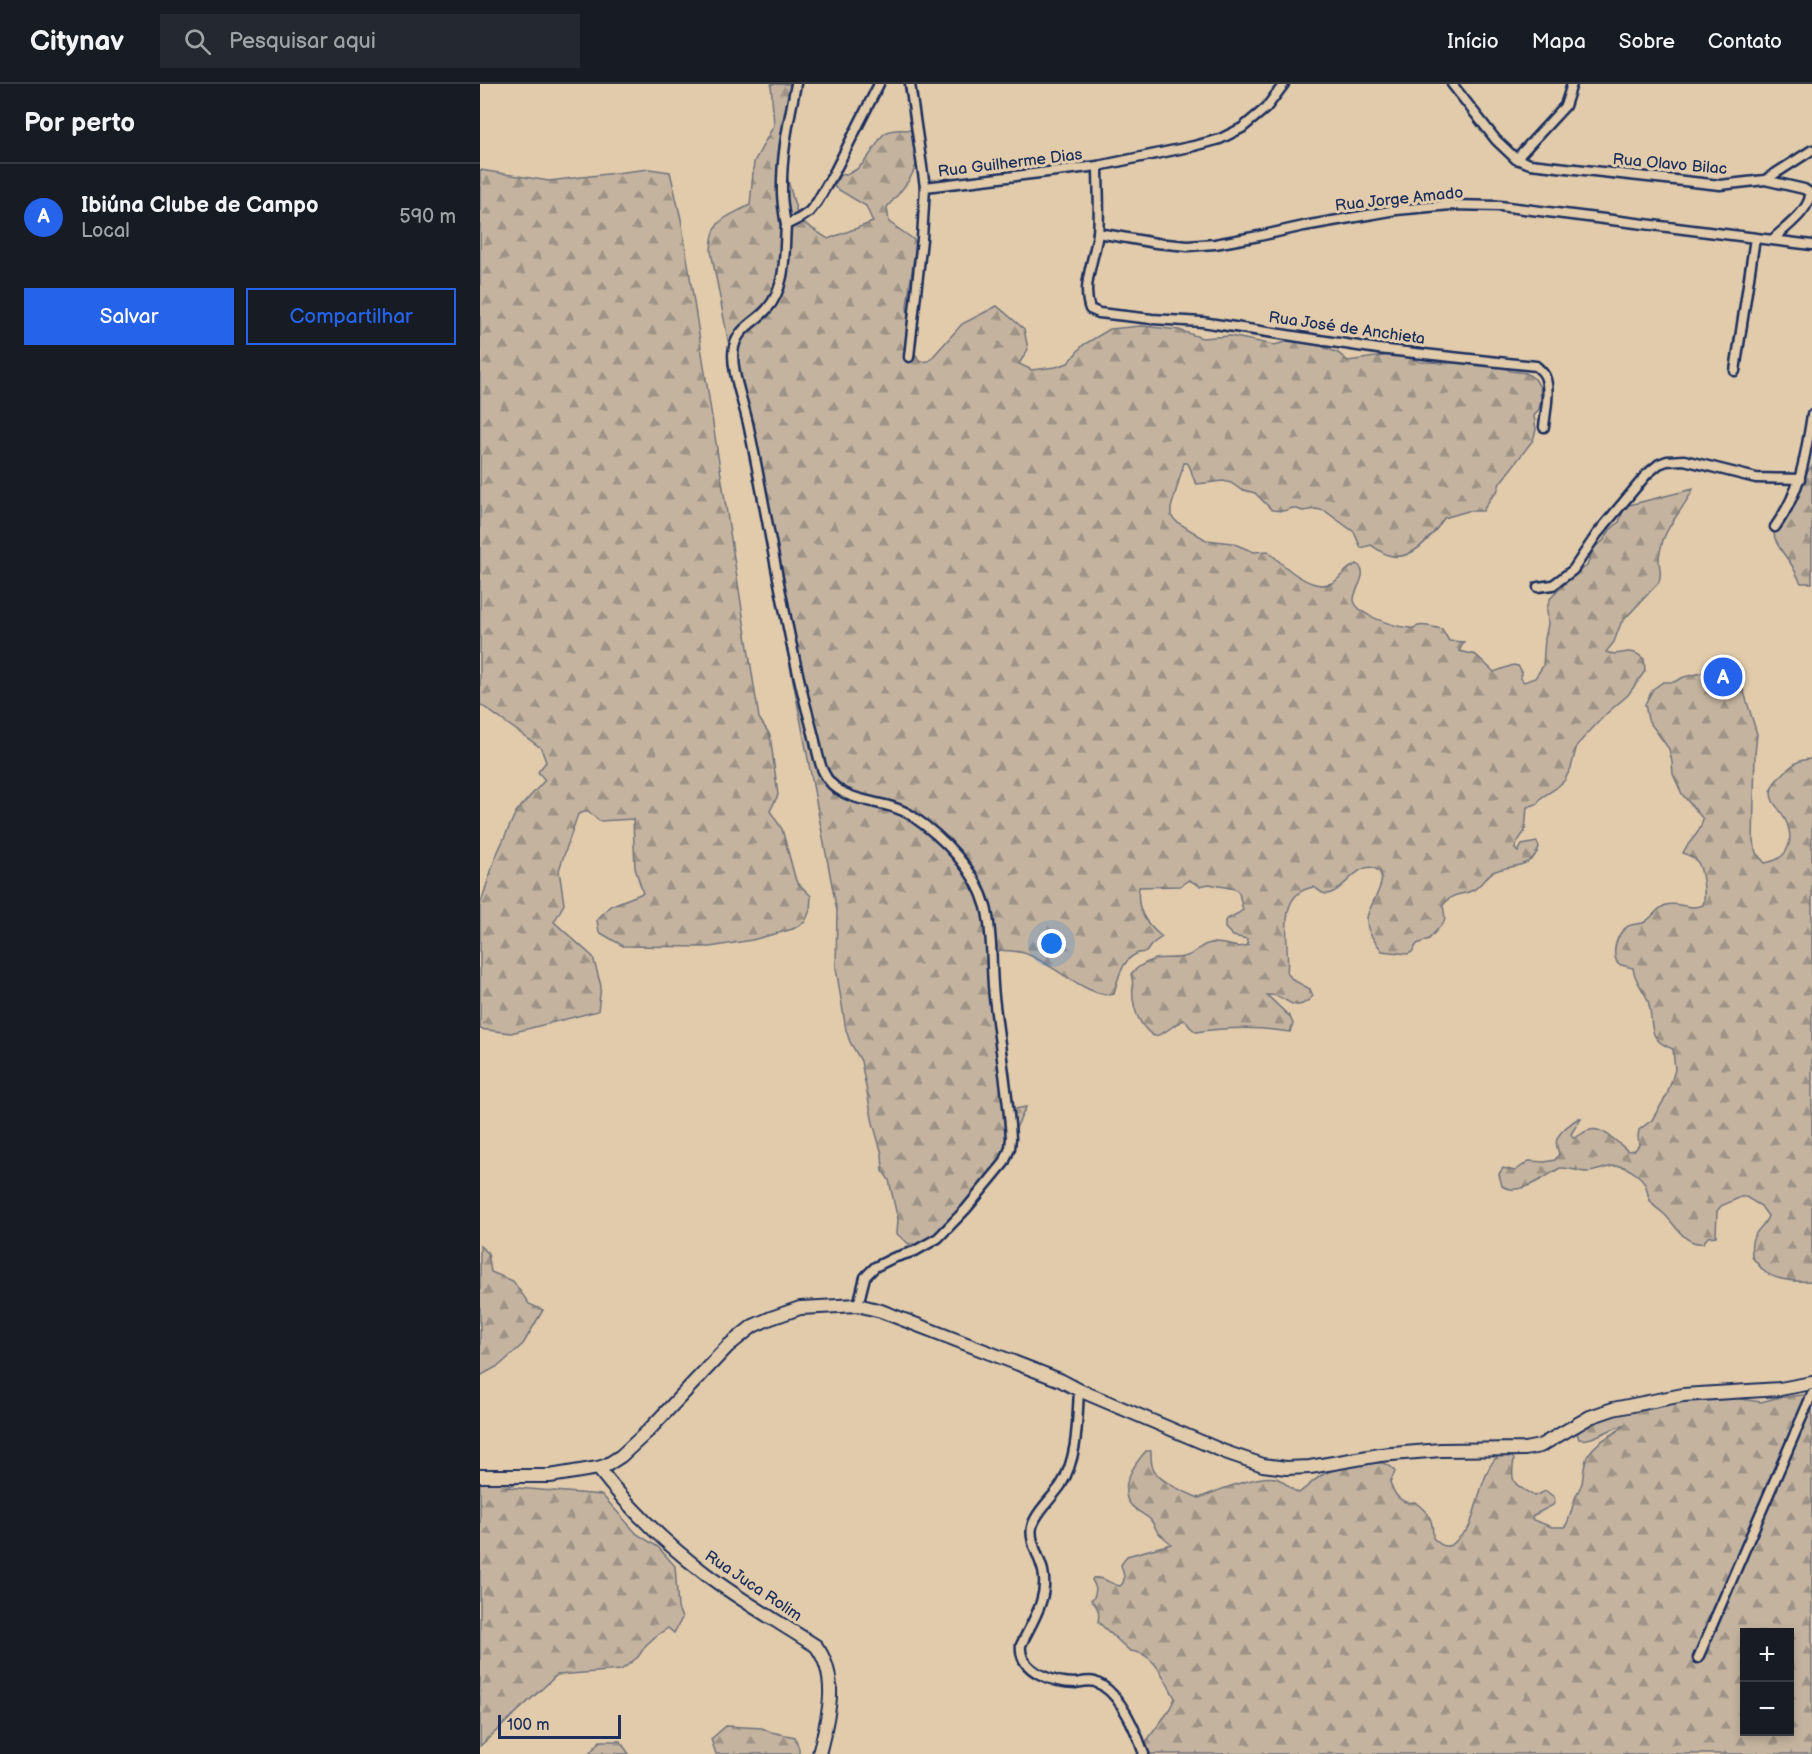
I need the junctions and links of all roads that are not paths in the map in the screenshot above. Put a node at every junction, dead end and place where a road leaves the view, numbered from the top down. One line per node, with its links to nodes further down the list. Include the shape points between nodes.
1 (796, 84): 12 (street, via 782,169)
2 (879, 84): 12 (street, via 817,202 809,212)
3 (910, 84): 11 (street)
4 (1284, 84): 9 (street, Rua Guilherme Dias, via 1266,108 1242,128 1220,139)
5 (1452, 84): 8 (street)
6 (1572, 84): 8 (street, via 1565,106)
7 (1812, 150): 10 (street, Rua Olavo Bilac)
8 (1516, 159): 10 (street, Rua Olavo Bilac, via 1551,167 1701,184)
9 (1098, 166): 11 (street, Rua Guilherme Dias); 13 (street)
10 (1765, 180): 15 (street, via 1810,193 1806,207)
11 (925, 187): 17 (street)
12 (786, 225): 25 (street, via 776,297 737,337 733,361 789,635 820,761 823,772 839,789 911,815 952,851 979,890 990,934 1010,1123 1010,1148 1004,1162 966,1209 938,1238 875,1267 866,1277)
13 (1098, 233): 14 (street, Rua Jorge Amado, via 1156,243 1215,244 1346,218 1451,205 1500,206); 20 (street, Rua José de Anchieta, via 1087,300 1090,309 1099,313 1202,322 1378,349 1536,366 1546,380)
14 (1755, 237): 15 (street, Rua Jorge Amado); 18 (street)
15 (1773, 239): 16 (street, Rua Jorge Amado)
16 (1812, 245)
17 (909, 357)
18 (1735, 371)
19 (1812, 415): 21 (street)
20 (1544, 427)
21 (1810, 439): 22 (street)
22 (1800, 478): 23 (street, via 1795,495); 24 (street, via 1756,478 1684,460 1667,460 1647,474 1573,570 1553,585)
23 (1775, 527)
24 (1538, 587)
25 (858, 1305): 27 (street, via 951,1337); 29 (street, via 800,1308 753,1326 728,1346 621,1456)
26 (1812, 1383): 27 (street, via 1780,1389 1683,1395 1613,1409 1540,1446 1525,1449 1441,1450 1286,1468 1225,1452)
27 (1079, 1390): 33 (street, via 1071,1463 1062,1484 1031,1529 1044,1574 1043,1599 1020,1652 1033,1670 1047,1678 1094,1681 1102,1687 1125,1710)
28 (1812, 1394): 31 (street)
29 (598, 1468): 30 (street, via 550,1476); 32 (street, Rua Juca Rolim, via 638,1514 686,1559 816,1646 829,1672 830,1704)
30 (480, 1476)
31 (1698, 1659)
32 (819, 1754)
33 (1143, 1754)

